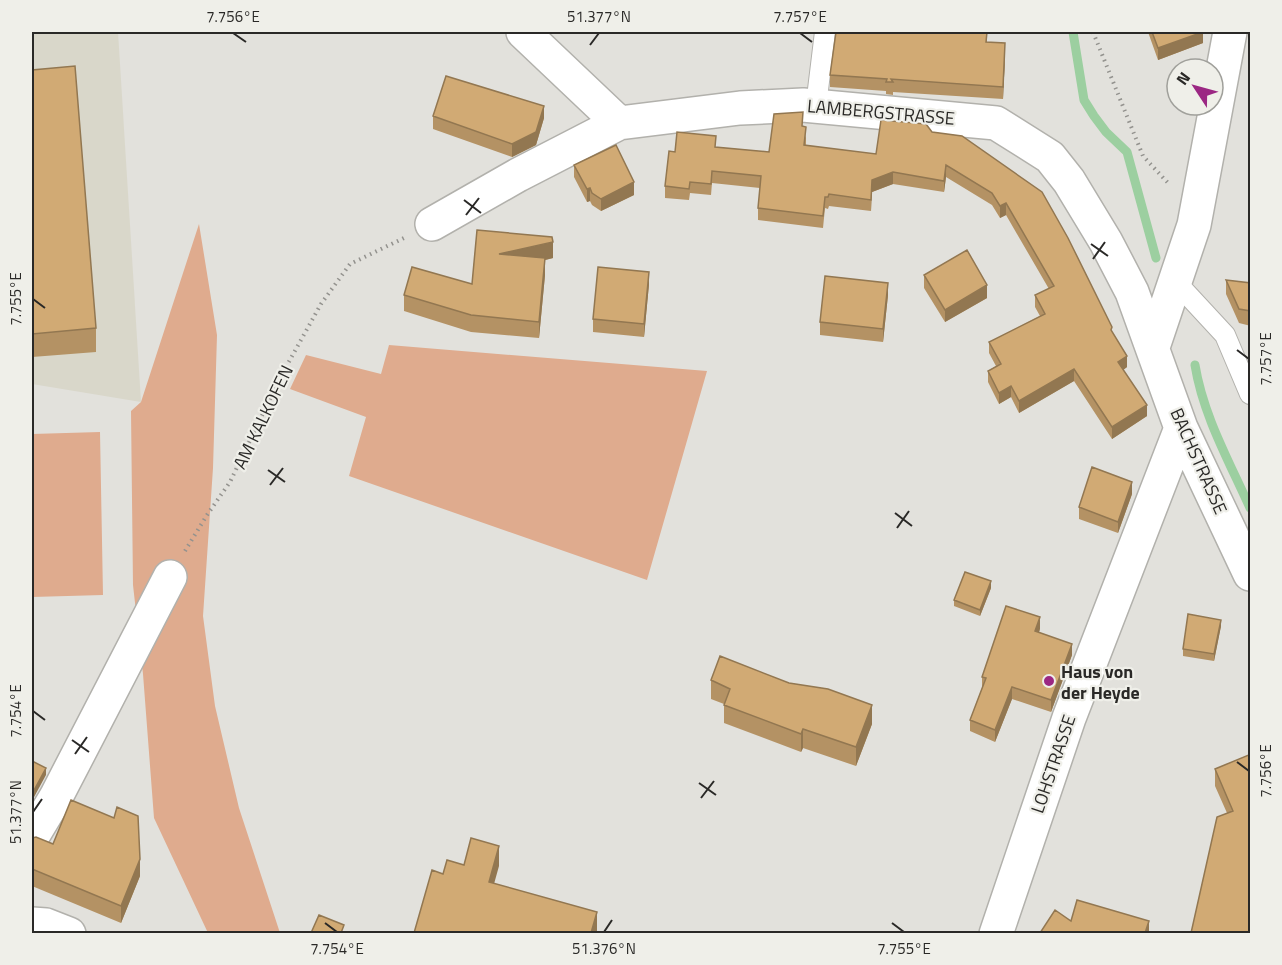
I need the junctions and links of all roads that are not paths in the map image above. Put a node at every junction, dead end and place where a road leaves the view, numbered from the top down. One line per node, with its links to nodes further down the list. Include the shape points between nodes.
1 (523, 32): 5 (street)
2 (825, 32): 4 (lane)
3 (1230, 32): 7 (street, via 1194,225)
4 (816, 106): 5 (street, LAMBERGSTRASSE, via 740,108); 8 (street, LAMBERGSTRASSE, via 996,123 1050,158 1069,181 1106,242 1132,292)
5 (619, 123): 6 (street)
6 (432, 224)
7 (1175, 281): 8 (street); 9 (lane, via 1225,335)
8 (1153, 347): 10 (street, BACHSTRASSE)
9 (1251, 394)
10 (1181, 428): 11 (street, BACHSTRASSE); 16 (street, LOHSTRASSE, via 1069,718)
11 (1251, 573)
12 (170, 577): 13 (street)
13 (32, 837)
14 (32, 924): 15 (street)
15 (69, 933)
16 (996, 933)

